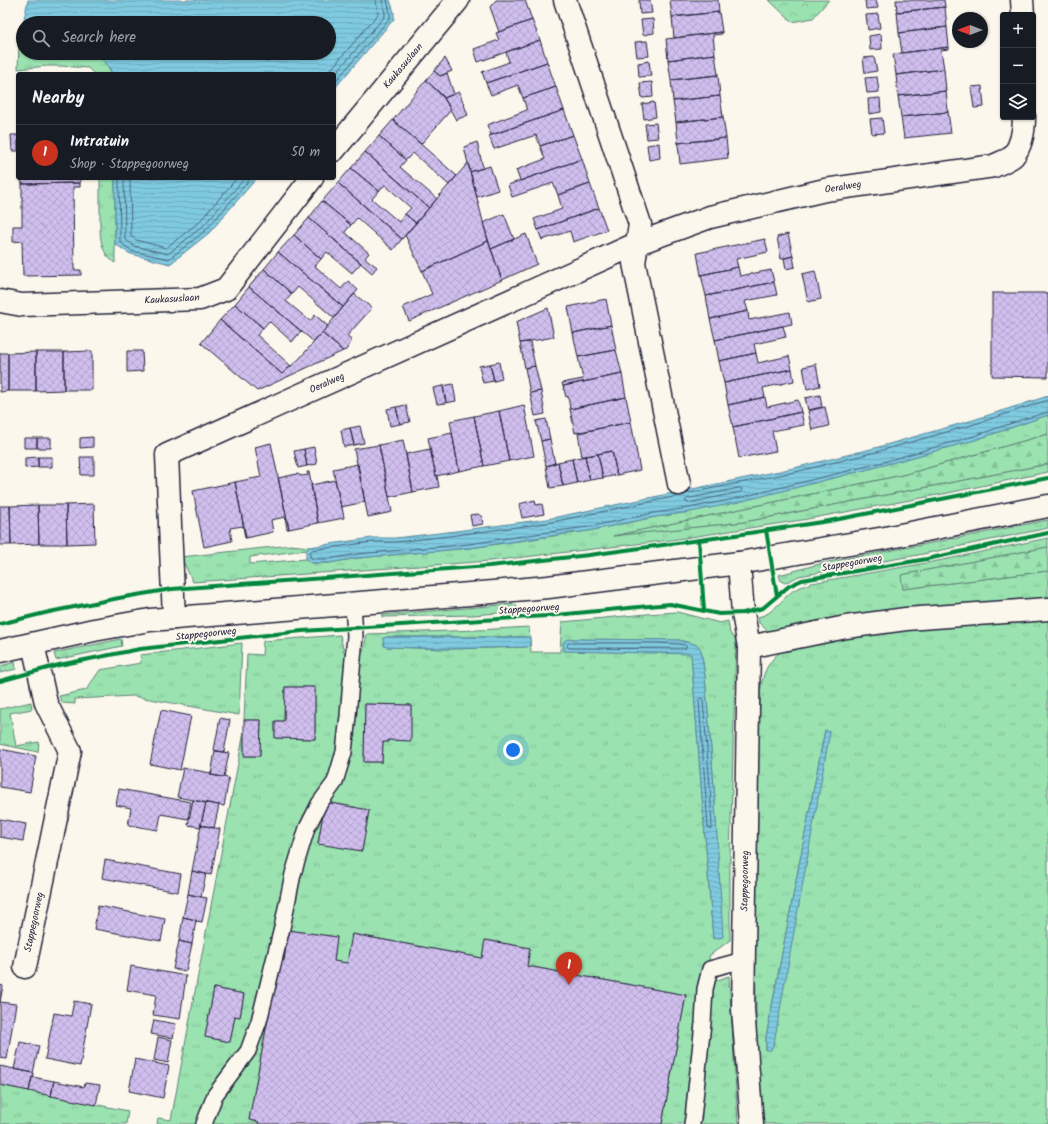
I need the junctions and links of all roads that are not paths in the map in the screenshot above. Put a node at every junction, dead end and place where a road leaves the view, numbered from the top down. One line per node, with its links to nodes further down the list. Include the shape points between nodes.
1 (458, 0): 6 (street, Kaukasuslaan)
2 (565, 0): 8 (street, via 640,224)
3 (1022, 0): 4 (street)
4 (1023, 12)
5 (1024, 120): 8 (street, Oeralweg, via 1024,130 1013,157 994,166 825,190 710,217)
6 (336, 148)
7 (310, 180): 9 (street, Kaukasuslaan, via 226,289 200,299 22,305)
8 (636, 244): 10 (street, via 634,263); 15 (street, Oeralweg, via 167,455)
9 (0, 301)
10 (679, 484)
11 (1048, 506): 12 (street, Stappegoorweg)
12 (739, 563): 13 (street, Stappegoorweg, via 548,587); 17 (street, Stappegoorweg)
13 (353, 604): 15 (street, Stappegoorweg); 21 (lane, via 356,636 342,759 335,782 319,804 307,828 293,874 259,1021 248,1051 215,1095)
14 (1048, 609): 17 (street, via 906,619 846,627)
15 (174, 618): 16 (street, Stappegoorweg, via 94,630)
16 (33, 644): 18 (street, Stappegoorweg); 20 (street, Stappegoorweg, via 46,703 70,751)
17 (748, 647): 19 (street, Stappegoorweg)
18 (0, 651)
19 (743, 960): 22 (lane, via 710,969 705,989); 23 (street, Stappegoorweg, via 743,1008)
20 (25, 967)
21 (204, 1124)
22 (692, 1124)
23 (752, 1124)

